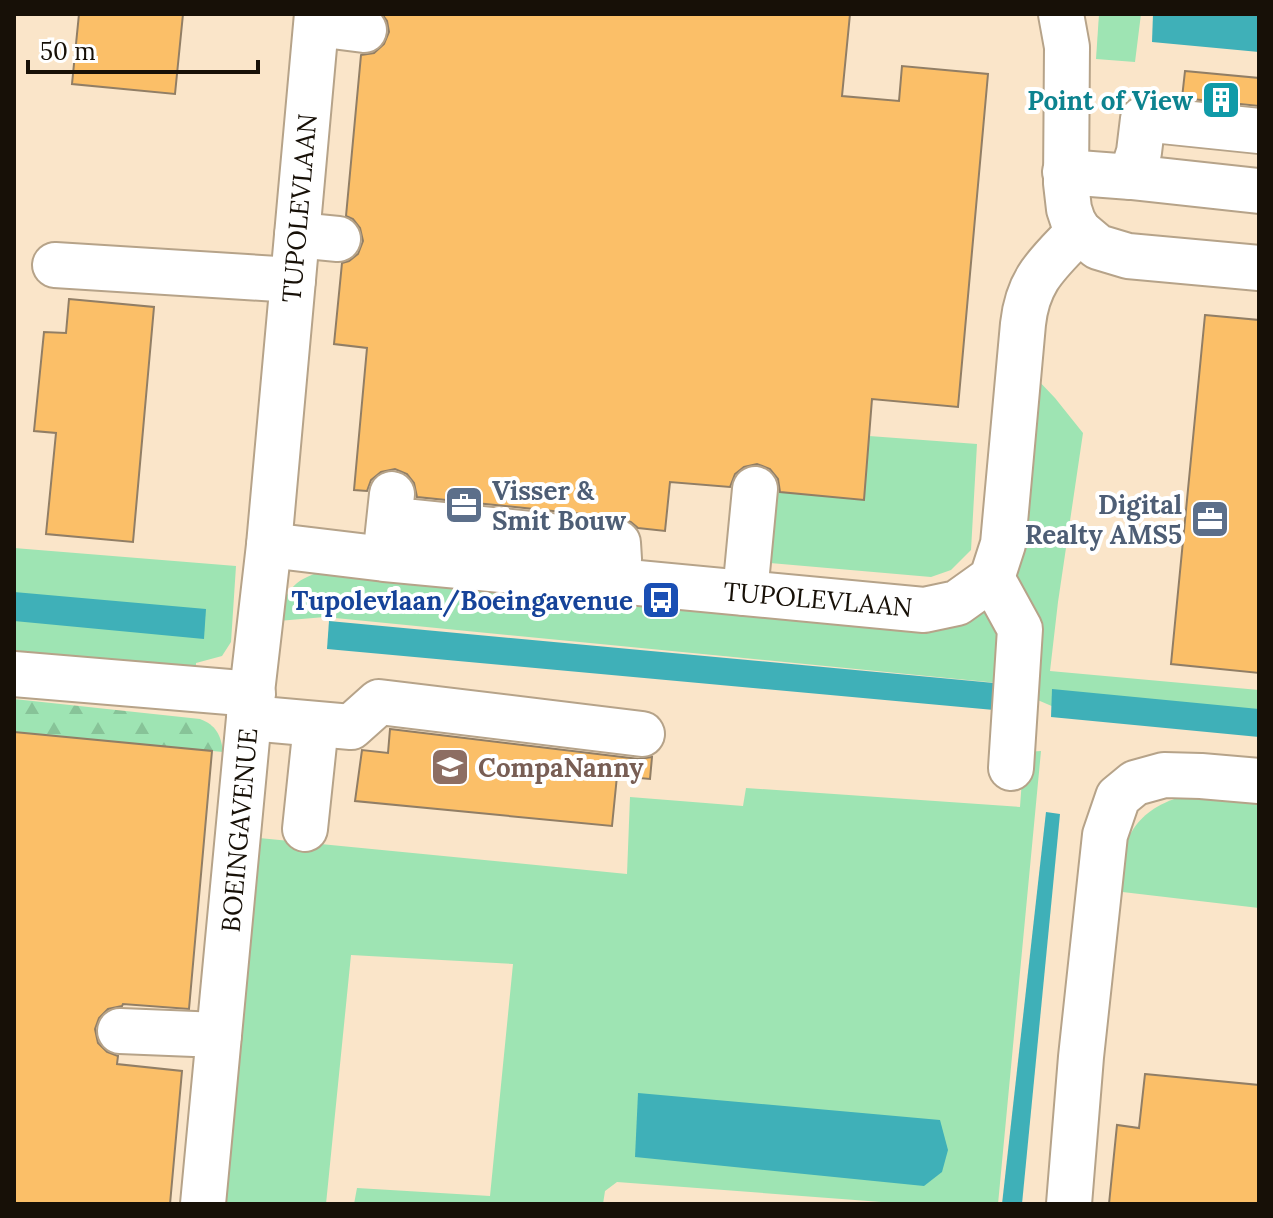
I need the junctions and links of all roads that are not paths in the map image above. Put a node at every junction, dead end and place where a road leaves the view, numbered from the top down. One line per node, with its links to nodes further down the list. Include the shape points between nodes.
1 (317, 19): 3 (street); 11 (street, TUPOLEVLAAN, via 318,237)
2 (1066, 20): 5 (street)
3 (364, 30)
4 (1259, 131): 6 (street, via 1143,119)
5 (1065, 172): 6 (street); 8 (street, via 1069,209)
6 (1131, 177): 7 (street)
7 (1259, 191)
8 (1079, 231): 10 (street, via 1098,247 1128,256); 15 (street, via 1038,275 1027,299 1003,544)
9 (55, 265): 11 (street)
10 (1259, 268)
11 (293, 280): 13 (street, TUPOLEVLAAN)
12 (755, 489): 17 (street)
13 (269, 545): 14 (street, TUPOLEVLAAN); 19 (street, TUPOLEVLAAN)
14 (385, 559): 16 (street, TUPOLEVLAAN); 16 (street, via 402,508 618,543)
15 (992, 578): 17 (street, TUPOLEVLAAN, via 957,603 924,610); 22 (street, via 1020,629)
16 (617, 580): 17 (street, TUPOLEVLAAN)
17 (745, 593)
18 (14, 674): 19 (street, BOEINGAVENUE)
19 (251, 706): 20 (street); 26 (street, BOEINGAVENUE)
20 (316, 725): 21 (street, via 351,727 379,702); 24 (street)
21 (642, 734)
22 (1011, 768)
23 (1259, 781): 28 (street, via 1164,775 1135,783 1118,797 1105,835 1106,929 1098,1015 1081,1057)
24 (305, 829)
25 (120, 1031): 26 (street)
26 (219, 1035): 27 (street, BOEINGAVENUE, via 194,1127)
27 (203, 1204)
28 (1069, 1204)

